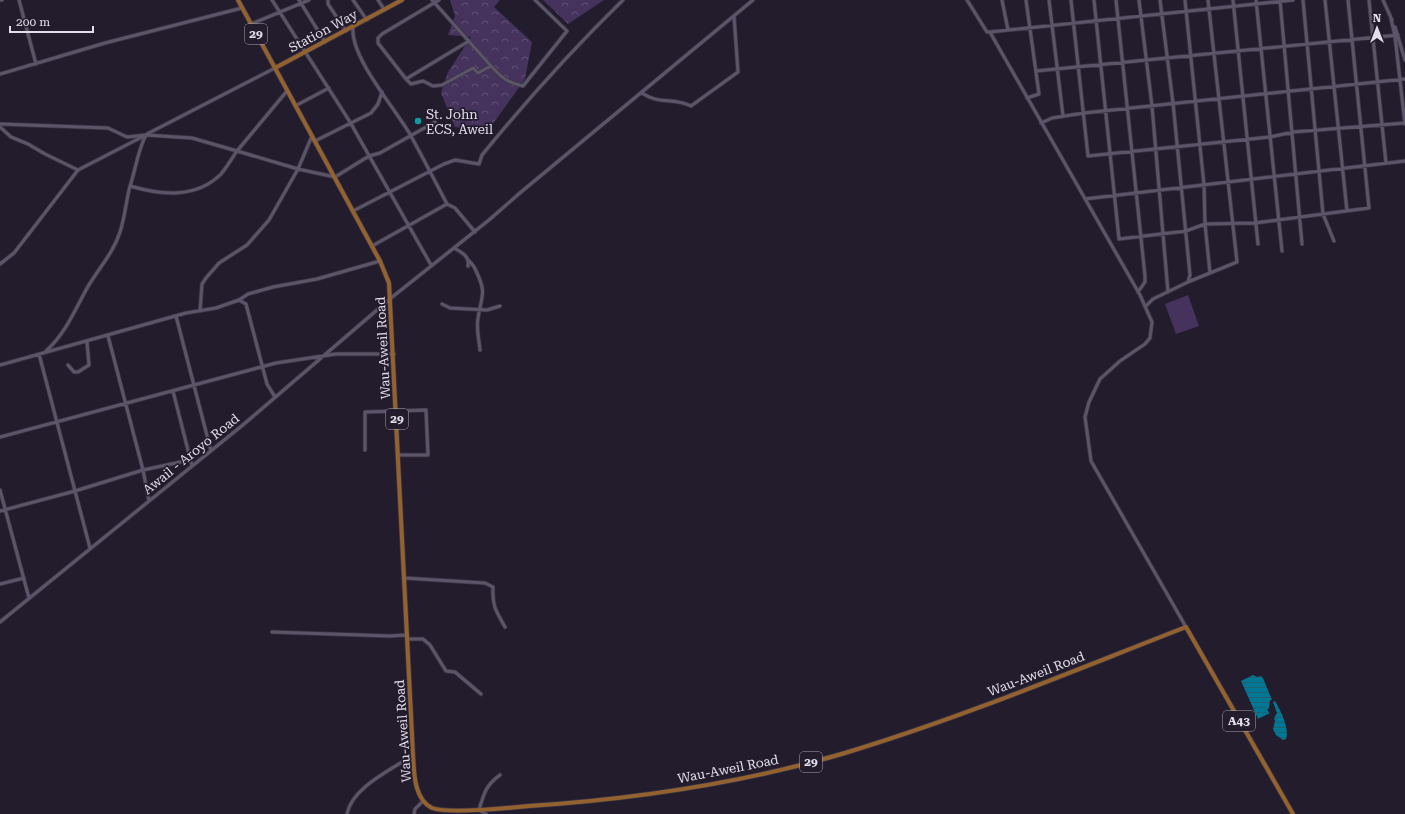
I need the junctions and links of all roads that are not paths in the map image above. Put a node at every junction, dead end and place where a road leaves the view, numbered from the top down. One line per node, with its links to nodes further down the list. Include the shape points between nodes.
1 (19, 0): 73 (street)
2 (238, 0): 36 (main road, Wau-Aweil Road / 29)
3 (272, 0): 41 (street)
4 (299, 0): 35 (street)
5 (308, 0): 35 (street)
6 (328, 0): 54 (street, via 328,4)
7 (352, 0): 46 (street)
8 (378, 0): 38 (street)
9 (402, 0): 38 (main road, Station Way)
10 (439, 0): 33 (street)
11 (535, 0): 75 (street, via 567,31 523,86 511,84 500,77)
12 (623, 0): 135 (street, via 575,48 518,112 482,155 479,164 455,160)
13 (753, 0): 43 (street, Awail - Aroyo Road)
14 (967, 0): 55 (street, via 987,32)
15 (1002, 0): 53 (street)
16 (1026, 0): 52 (street)
17 (1049, 0): 50 (street)
18 (1071, 0): 48 (street)
19 (1094, 0): 47 (street)
20 (1116, 0): 45 (street)
21 (1139, 0): 44 (street)
22 (1160, 0): 42 (street)
23 (1185, 0): 39 (street)
24 (1208, 0): 40 (street)
25 (1233, 0): 37 (street)
26 (1293, 0): 32 (street)
27 (1303, 0): 62 (street)
28 (1325, 0): 61 (street)
29 (1348, 0): 58 (street)
30 (1369, 0): 57 (street)
31 (1383, 0): 56 (street)
32 (1280, 1): 34 (street); 63 (street)
33 (433, 2): 59 (street); 81 (street, via 378,38 378,43)
34 (1256, 2): 37 (street); 64 (street)
35 (301, 4): 41 (street); 60 (street)
36 (242, 8): 49 (main road, Wau-Aweil Road / 29); 73 (street, via 105,43)
37 (1234, 8): 40 (street); 66 (street)
38 (384, 10): 46 (main road, Station Way)
39 (1186, 10): 40 (street); 42 (street); 68 (street)
40 (1208, 10): 67 (street)
41 (281, 13): 49 (street); 65 (street)
42 (1162, 13): 44 (street); 69 (street)
43 (734, 16): 92 (street, Awail - Aroyo Road); 92 (street, via 738,72 691,106 671,100 659,102)
44 (1141, 16): 45 (street); 70 (street)
45 (1118, 18): 47 (street); 72 (street)
46 (367, 20): 51 (main road, Station Way)
47 (1096, 21): 48 (street); 74 (street)
48 (1074, 23): 50 (street); 76 (street)
49 (250, 24): 77 (main road, Wau-Aweil Road / 29)
50 (1052, 25): 52 (street); 78 (street)
51 (353, 27): 54 (main road, Station Way); 91 (street, via 356,48)
52 (1029, 27): 53 (street); 79 (street)
53 (1008, 30): 55 (street)
54 (346, 31): 60 (main road, Station Way)
55 (990, 32): 95 (street)
56 (1397, 36): 57 (street); 71 (street); 83 (street)
57 (1373, 38): 58 (street); 84 (street)
58 (1352, 40): 61 (street); 85 (street)
59 (469, 41): 75 (street); 81 (street)
60 (325, 42): 65 (main road, Station Way)
61 (1330, 42): 62 (street); 86 (street)
62 (1307, 44): 63 (street); 88 (street)
63 (1285, 46): 64 (street); 90 (street)
64 (1260, 48): 66 (street); 93 (street)
65 (306, 51): 77 (main road, Station Way); 87 (street)
66 (1238, 51): 67 (street); 94 (street)
67 (1213, 52): 68 (street); 96 (street)
68 (1191, 55): 69 (street); 97 (street)
69 (1168, 57): 70 (street); 98 (street)
70 (1146, 59): 72 (street); 100 (street)
71 (1405, 60)
72 (1124, 62): 74 (street); 101 (street)
73 (36, 64): 80 (street)
74 (1101, 64): 76 (street); 102 (street)
75 (491, 66): 81 (street, via 478,73 473,68 442,85 434,86 423,81 411,84)
76 (1079, 66): 78 (street); 103 (street)
77 (275, 68): 89 (main road, Wau-Aweil Road / 29); 115 (street)
78 (1057, 68): 79 (street); 104 (street)
79 (1036, 71): 95 (street, via 1039,94)
80 (0, 74)
81 (406, 78)
82 (1405, 79): 83 (street)
83 (1400, 80): 84 (street); 108 (street)
84 (1378, 82): 85 (street); 110 (street)
85 (1356, 84): 86 (street); 111 (street)
86 (1334, 87): 88 (street); 112 (street)
87 (329, 88): 99 (street); 105 (street)
88 (1311, 89): 90 (street); 114 (street)
89 (287, 91): 99 (main road, Wau-Aweil Road / 29); 125 (street)
90 (1289, 91): 93 (street); 113 (street)
91 (382, 92): 105 (street, via 378,104 371,113); 116 (street)
92 (642, 94): 161 (street, Awail - Aroyo Road)
93 (1265, 94): 94 (street); 118 (street)
94 (1242, 96): 96 (street); 119 (street)
95 (1027, 98): 107 (street)
96 (1219, 99): 97 (street); 121 (street)
97 (1196, 101): 98 (street); 122 (street)
98 (1173, 103): 100 (street); 123 (street)
99 (295, 106): 117 (main road, Wau-Aweil Road / 29)
100 (1152, 106): 101 (street); 124 (street)
101 (1128, 108): 102 (street); 126 (street)
102 (1106, 110): 103 (street); 127 (street)
103 (1084, 113): 104 (street); 127 (street, via 1088,156)
104 (1063, 116): 107 (street)
105 (350, 122): 120 (street); 128 (street)
106 (435, 122): 116 (street)
107 (1041, 123): 149 (street)
108 (1405, 124): 110 (street)
109 (0, 126): 115 (street, via 108,128 127,137); 134 (street, via 11,137)
110 (1382, 126): 111 (street); 130 (street)
111 (1360, 128): 112 (street); 131 (street)
112 (1338, 130): 114 (street); 132 (street)
113 (1293, 132): 114 (street); 118 (street); 137 (street)
114 (1314, 132): 136 (street)
115 (146, 135): 125 (street, via 192,138); 134 (street); 143 (street, via 138,150)
116 (410, 135): 128 (street, via 380,153); 135 (street)
117 (312, 136): 120 (main road, Wau-Aweil Road / 29); 133 (street)
118 (1270, 137): 119 (street); 138 (street)
119 (1247, 140): 121 (street); 140 (street)
120 (315, 141): 139 (main road, Wau-Aweil Road / 29)
121 (1224, 142): 122 (street); 141 (street)
122 (1200, 144): 123 (street); 142 (street)
123 (1178, 147): 124 (street); 144 (street)
124 (1156, 149): 126 (street); 145 (street)
125 (237, 151): 133 (street); 143 (street, via 221,174 196,191 156,193)
126 (1133, 151): 127 (street); 147 (street)
127 (1110, 154): 148 (street)
128 (369, 156): 139 (street); 146 (street)
129 (1405, 161): 130 (street)
130 (1386, 163): 131 (street)
131 (1364, 165): 132 (street); 152 (street, via 1369,208)
132 (1342, 168): 136 (street); 152 (street)
133 (298, 169): 139 (street); 185 (street, via 269,220 247,245 219,263 206,278 202,284)
134 (78, 170): 172 (street, via 14,253)
135 (429, 171): 146 (street); 150 (street)
136 (1318, 171): 137 (street); 153 (street)
137 (1296, 174): 138 (street); 154 (street)
138 (1274, 176): 140 (street); 155 (street)
139 (335, 177): 151 (main road, Wau-Aweil Road / 29)
140 (1252, 179): 141 (street); 156 (street)
141 (1229, 182): 142 (street); 157 (street)
142 (1204, 185): 144 (street); 158 (street)
143 (130, 186): 190 (street, via 120,231 112,253 86,290 66,328)
144 (1181, 188): 145 (street); 160 (street)
145 (1159, 191): 147 (street); 162 (street)
146 (390, 193): 151 (street); 159 (street)
147 (1137, 194): 148 (street); 163 (street)
148 (1114, 196): 149 (street); 163 (street, via 1119,239)
149 (1085, 199): 177 (street)
150 (447, 204): 159 (street); 161 (street, via 455,208)
151 (353, 211): 167 (main road, Wau-Aweil Road / 29)
152 (1347, 211): 153 (street)
153 (1324, 214): 154 (street); 164 (street)
154 (1300, 217): 155 (street); 166 (street)
155 (1277, 220): 156 (street); 169 (street)
156 (1255, 222): 157 (street); 165 (street)
157 (1232, 223): 158 (street); 175 (street, via 1237,262)
158 (1205, 224): 160 (street); 175 (street)
159 (409, 226): 167 (street); 173 (street)
160 (1186, 231): 162 (street); 176 (street, via 1190,275)
161 (475, 232): 168 (street, Awail - Aroyo Road)
162 (1163, 234): 163 (street); 178 (street)
163 (1141, 237): 177 (street, via 1145,282)
164 (1334, 241)
165 (1258, 244)
166 (1302, 244)
167 (372, 246): 171 (main road, Wau-Aweil Road / 29)
168 (454, 248): 170 (street); 173 (street, Awail - Aroyo Road)
169 (1282, 251)
170 (468, 260): 174 (street); 184 (street, via 484,286)
171 (380, 261): 179 (main road, Wau-Aweil Road / 29, via 389,284); 180 (street, via 316,279 259,290)
172 (0, 264)
173 (431, 265): 179 (street, Awail - Aroyo Road)
174 (468, 266)
175 (1210, 273): 176 (street)
176 (1188, 282): 178 (street)
177 (1138, 292): 183 (street)
178 (1168, 292): 183 (street, via 1153,299)
179 (391, 298): 192 (main road, Wau-Aweil Road / 29); 193 (street, Awail - Aroyo Road)
180 (239, 300): 185 (street); 196 (street, via 246,304)
181 (442, 304): 184 (street, via 450,308)
182 (500, 306): 184 (street, via 491,310)
183 (1146, 306): 222 (street, via 1153,324 1150,338 1100,379 1085,417 1091,461)
184 (480, 310): 189 (street, via 477,335)
185 (200, 311): 186 (street)
186 (176, 316): 187 (street); 197 (street)
187 (108, 336): 188 (street); 200 (street)
188 (87, 342): 190 (street); 195 (street, via 89,365 78,372 74,372)
189 (480, 350)
190 (44, 353): 191 (street)
191 (39, 354): 194 (street); 202 (street)
192 (394, 354): 193 (street, via 360,352); 201 (main road, Wau-Aweil Road / 29)
193 (326, 355): 196 (street); 199 (street, Awail - Aroyo Road)
194 (0, 365)
195 (68, 365)
196 (262, 367): 197 (street); 199 (street, via 266,384)
197 (194, 385): 198 (street); 205 (street)
198 (173, 391): 200 (street); 207 (street)
199 (275, 397): 205 (street, Awail - Aroyo Road)
200 (125, 403): 202 (street); 209 (street)
201 (397, 411): 204 (street, via 365,412); 206 (main road, Wau-Aweil Road / 29); 206 (street, via 426,410 428,455)
202 (56, 422): 203 (street); 211 (street)
203 (0, 437)
204 (365, 450)
205 (211, 451): 208 (street, Awail - Aroyo Road)
206 (399, 455): 217 (main road, Wau-Aweil Road / 29)
207 (190, 460): 208 (street); 209 (street)
208 (192, 466): 212 (street, Awail - Aroyo Road)
209 (143, 470): 211 (street); 212 (street)
210 (0, 490): 213 (street)
211 (75, 491): 213 (street); 215 (street)
212 (149, 501): 215 (street, Awail - Aroyo Road)
213 (5, 510): 214 (street); 216 (street)
214 (0, 511)
215 (90, 548): 219 (street, Awail - Aroyo Road)
216 (24, 578): 218 (street); 219 (street)
217 (404, 578): 221 (street, via 485,583 493,587 492,603); 224 (main road, Wau-Aweil Road / 29)
218 (0, 584)
219 (29, 598): 220 (street, Awail - Aroyo Road)
220 (0, 622)
221 (505, 627)
222 (1186, 627): 229 (main road, Wau-Aweil Road / 29, via 960,714 846,753 805,764 635,796); 233 (main road, A43)
223 (272, 632): 224 (street)
224 (407, 637): 225 (street, via 423,639 430,645 446,671 455,672); 226 (main road, Wau-Aweil Road / 29)
225 (481, 694)
226 (413, 755): 228 (main road, Wau-Aweil Road / 29, via 417,784); 230 (street, via 389,768 361,792 354,799)
227 (500, 775): 229 (street, via 490,782)
228 (423, 801): 229 (main road, Wau-Aweil Road / 29, via 439,810); 231 (street, via 414,809)
229 (479, 810): 232 (street)
230 (347, 814)
231 (414, 814)
232 (486, 814)
233 (1293, 814)

